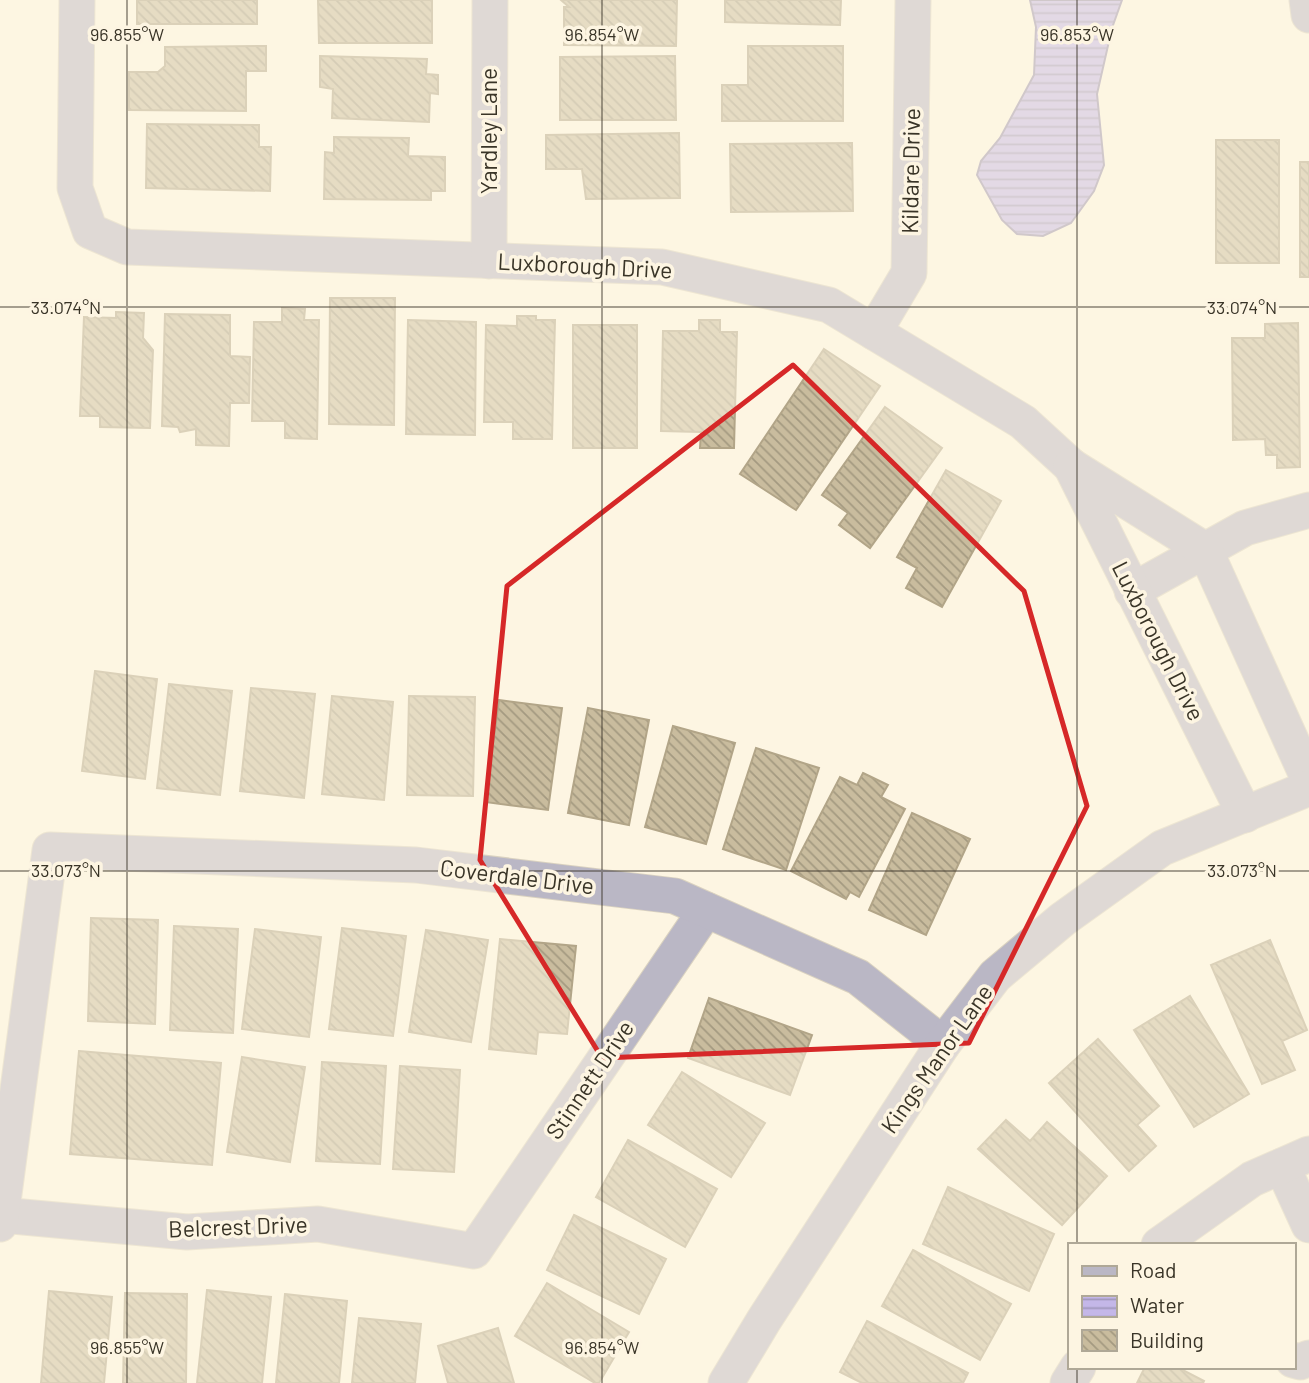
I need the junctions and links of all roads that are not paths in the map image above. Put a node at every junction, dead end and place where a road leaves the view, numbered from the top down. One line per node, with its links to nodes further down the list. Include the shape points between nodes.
1 (77, 0): 6 (street, Luxborough Drive, via 75,188 90,231 127,247)
2 (490, 0): 6 (street, Yardley Lane)
3 (913, 0): 7 (street, Kildare Drive, via 909,273)
4 (1307, 0): 5 (street)
5 (1309, 15)
6 (489, 261): 7 (street, Luxborough Drive, via 662,267 829,305)
7 (874, 332): 8 (street, Luxborough Drive, via 1023,422)
8 (1071, 466): 10 (street, Luxborough Drive); 11 (street, Luxborough Drive)
9 (1309, 510): 10 (street, via 1245,528)
10 (1205, 550): 11 (street); 12 (street)
11 (1132, 590): 14 (street, Luxborough Drive)
12 (1309, 780)
13 (1309, 788): 14 (street, Kings Manor Lane)
14 (1245, 815): 16 (street, Kings Manor Lane, via 1162,848 1063,919 995,976)
15 (706, 910): 16 (street, Coverdale Drive, via 858,977); 18 (street, Coverdale Drive, via 675,896 416,865 50,850); 21 (street, Stinnett Drive)
16 (943, 1044): 22 (street, Kings Manor Lane)
17 (1295, 1160): 19 (street); 20 (street, via 1252,1179)
18 (1, 1220): 21 (street, Belcrest Drive, via 187,1232 318,1224)
19 (1309, 1225)
20 (1162, 1243)
21 (474, 1251)
22 (726, 1383)

